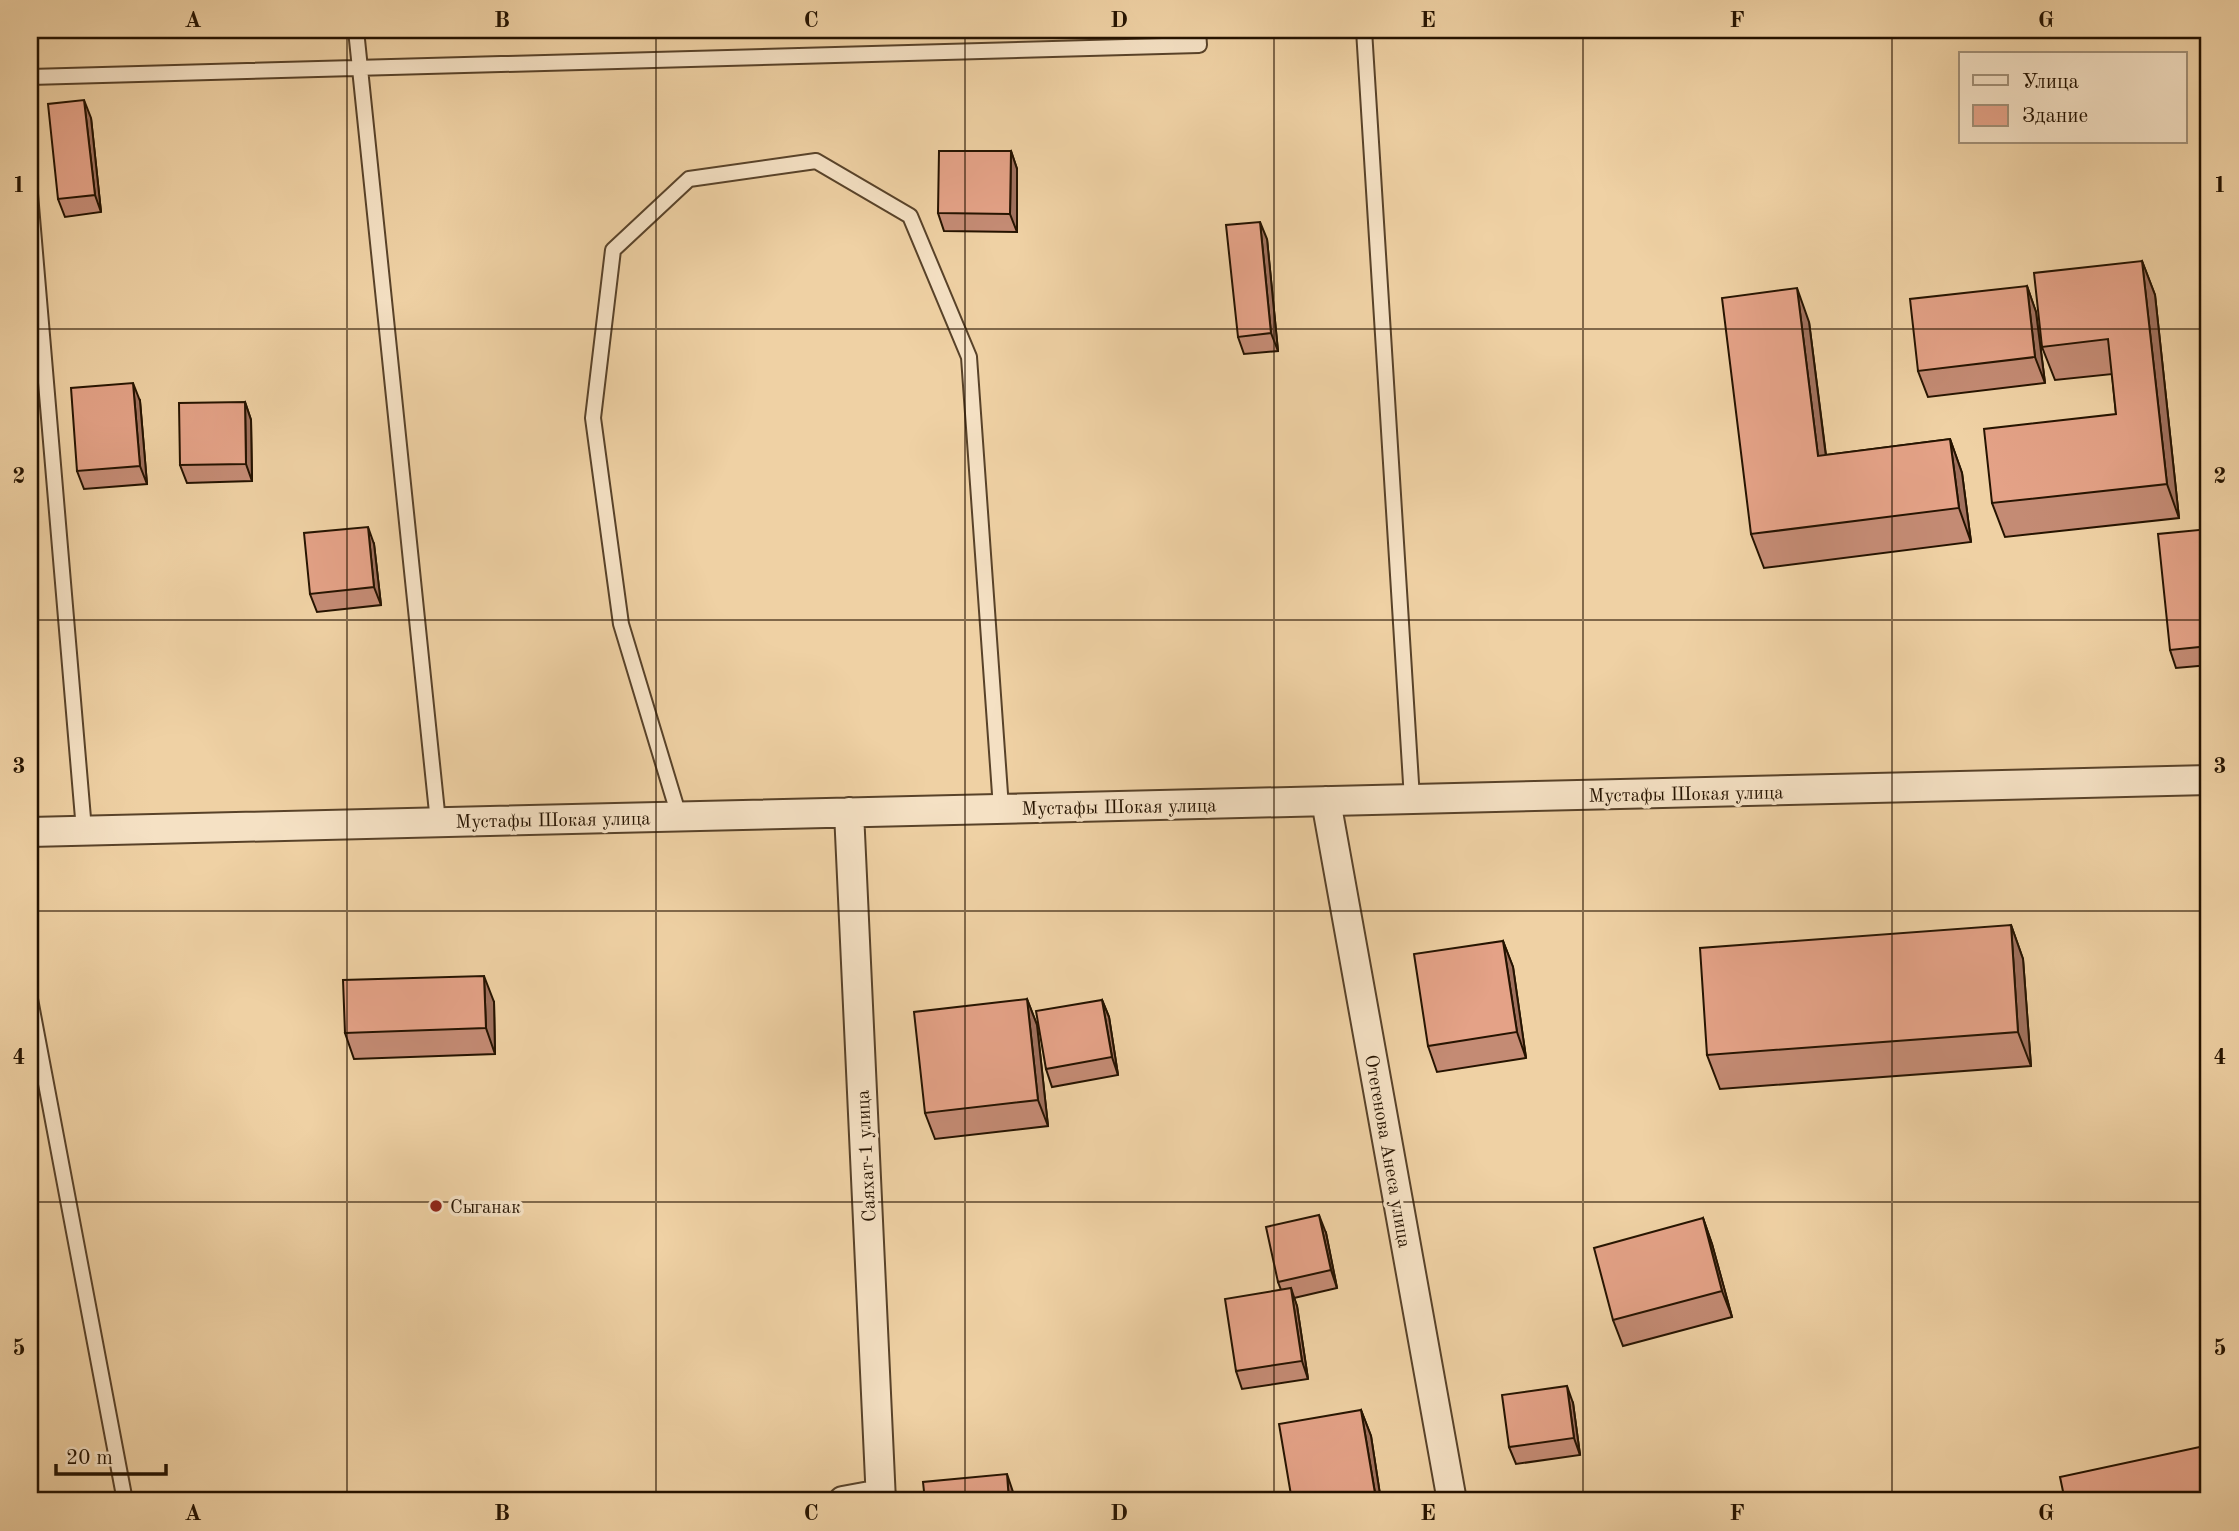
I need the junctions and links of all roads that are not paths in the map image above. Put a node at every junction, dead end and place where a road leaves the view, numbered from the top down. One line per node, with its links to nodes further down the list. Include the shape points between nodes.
1 (356, 30): 4 (lane)
2 (1198, 30): 4 (lane, via 1199,45)
3 (1364, 30): 8 (lane)
4 (359, 68): 5 (lane); 13 (lane)
5 (30, 77)
6 (30, 194): 14 (lane)
7 (2209, 780): 8 (street, Мустафы Шокая улица)
8 (1412, 799): 9 (street, Мустафы Шокая улица)
9 (1326, 801): 10 (street, Мустафы Шокая улица); 20 (street, Отегенова Анеса улица)
10 (1001, 808): 11 (street, Мустафы Шокая улица); 12 (lane, via 969,357 910,216 816,161 689,179 613,250 593,418 621,624)
11 (849, 812): 12 (street, Мустафы Шокая улица); 17 (street, Саяхат-1 улица)
12 (679, 816): 13 (street, Мустафы Шокая улица)
13 (438, 822): 14 (street, Мустафы Шокая улица)
14 (84, 830): 15 (street, Мустафы Шокая улица)
15 (30, 832)
16 (30, 999): 18 (lane)
17 (881, 1498): 19 (street)
18 (125, 1501)
19 (843, 1501)
20 (1452, 1501)

